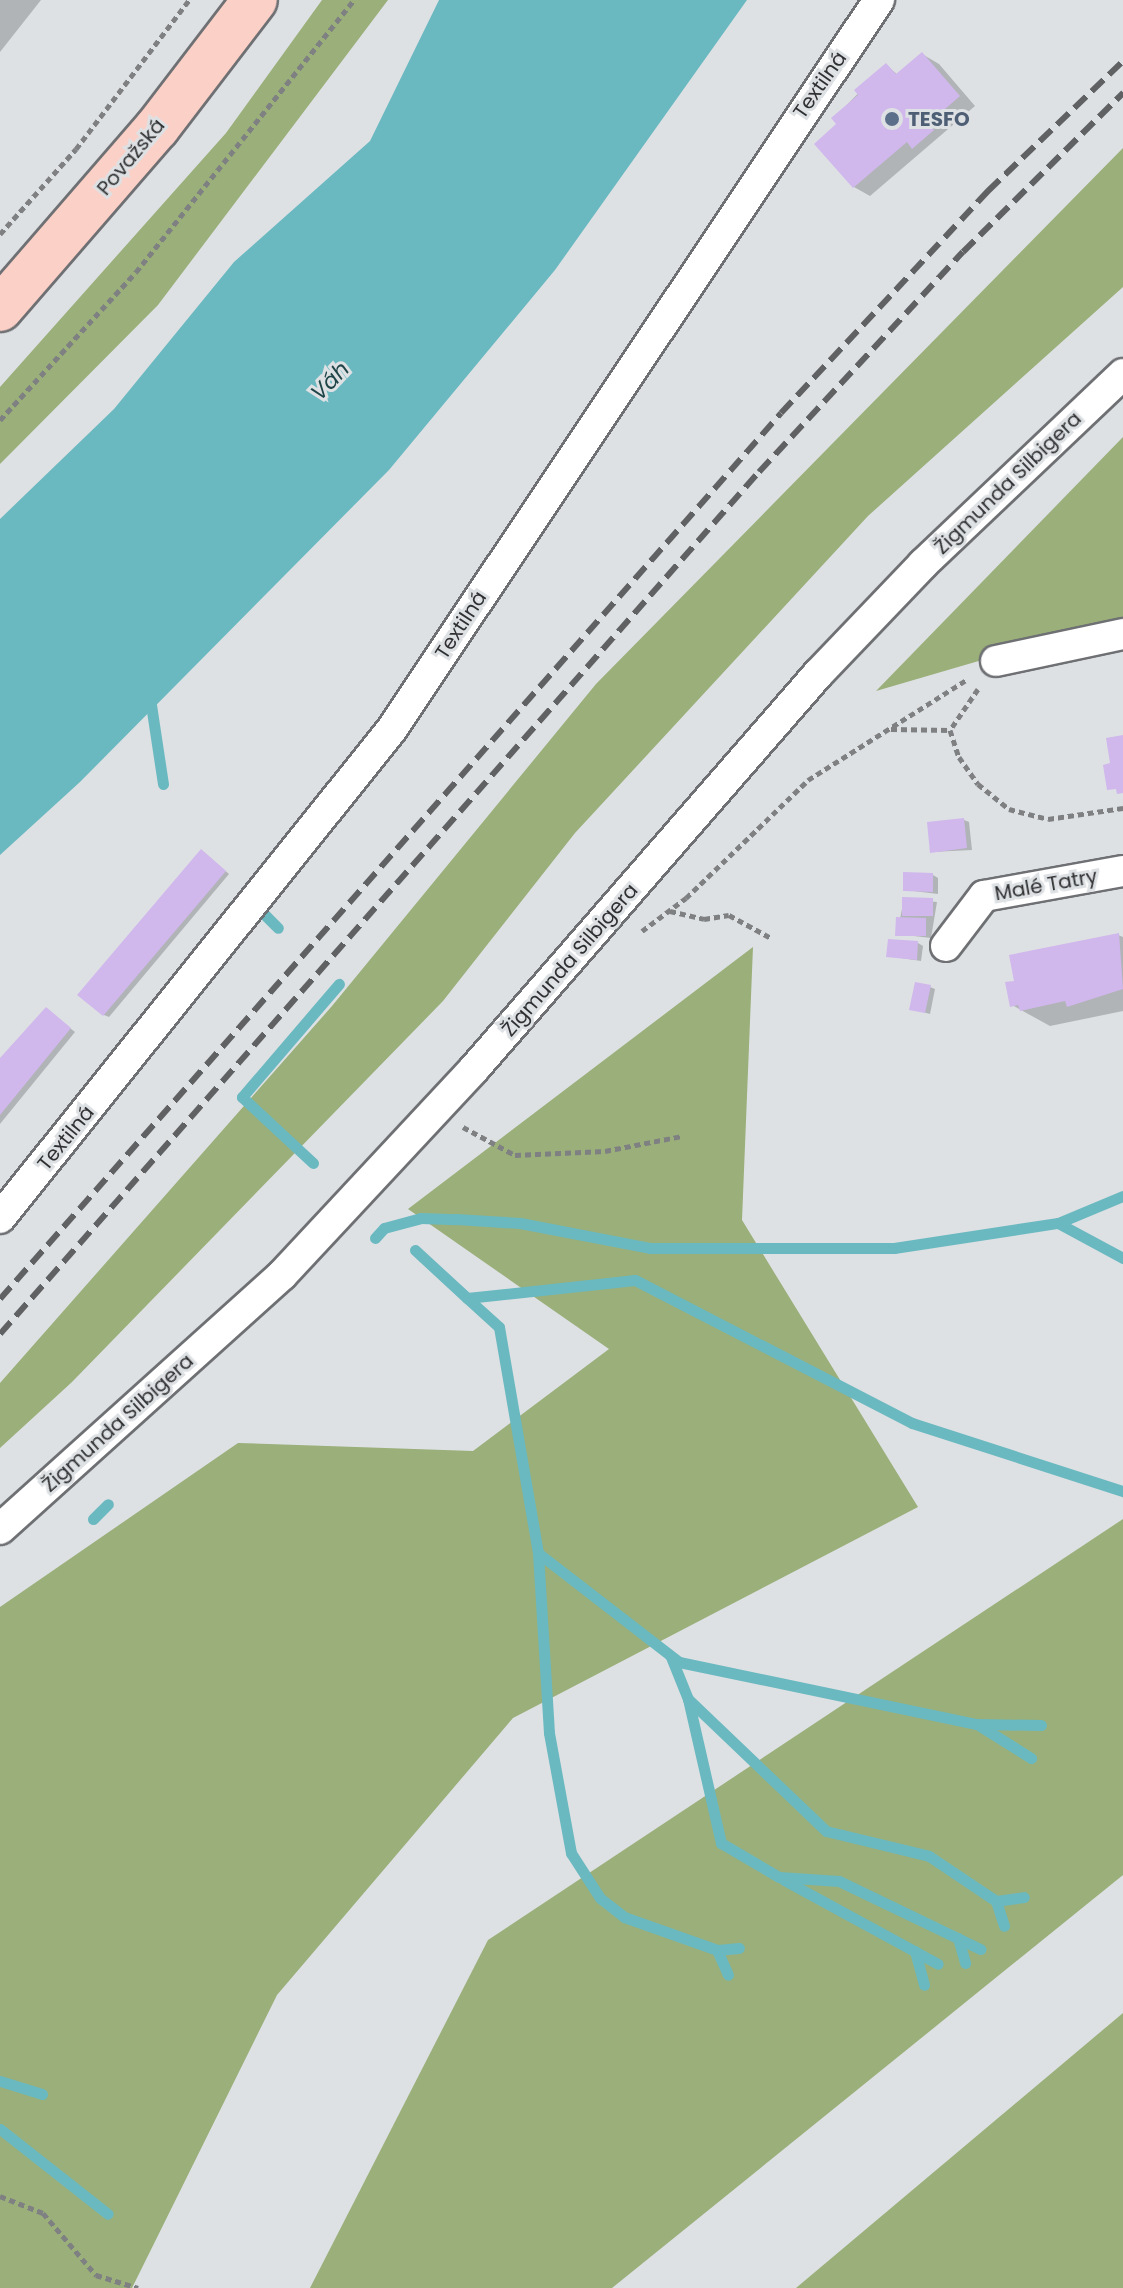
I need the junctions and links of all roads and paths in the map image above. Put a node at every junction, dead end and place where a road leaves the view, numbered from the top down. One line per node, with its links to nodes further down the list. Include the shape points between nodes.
1 (189, 0): 5 (path, via 76,149)
2 (255, 0): 6 (main road, Považská, via 157,128)
3 (354, 0): 8 (path, via 136,272)
4 (879, 0): 21 (street, Textilná, via 392,729)
5 (0, 234)
6 (0, 309)
7 (1123, 374): 16 (street, Žigmunda Silbigera, via 923,564 829,663)
8 (0, 420)
9 (1123, 634): 10 (street)
10 (996, 661): 11 (path); 12 (path)
11 (889, 729): 12 (path); 15 (path, via 808,780)
12 (950, 730): 13 (path, via 959,757 978,784 1009,809 1048,819)
13 (1123, 808)
14 (1123, 871): 18 (street, Malé Tatry, via 984,896)
15 (669, 911): 16 (path, via 616,950); 17 (path, via 704,919 729,915)
16 (590, 937): 19 (street, Žigmunda Silbigera)
17 (771, 938)
18 (946, 946)
19 (433, 1112): 20 (path, via 515,1155 605,1151); 22 (street, Žigmunda Silbigera, via 282,1275)
20 (682, 1136)
21 (0, 1218)
22 (0, 1529)
23 (0, 2196): 24 (path, via 43,2213 96,2275)
24 (138, 2288)

